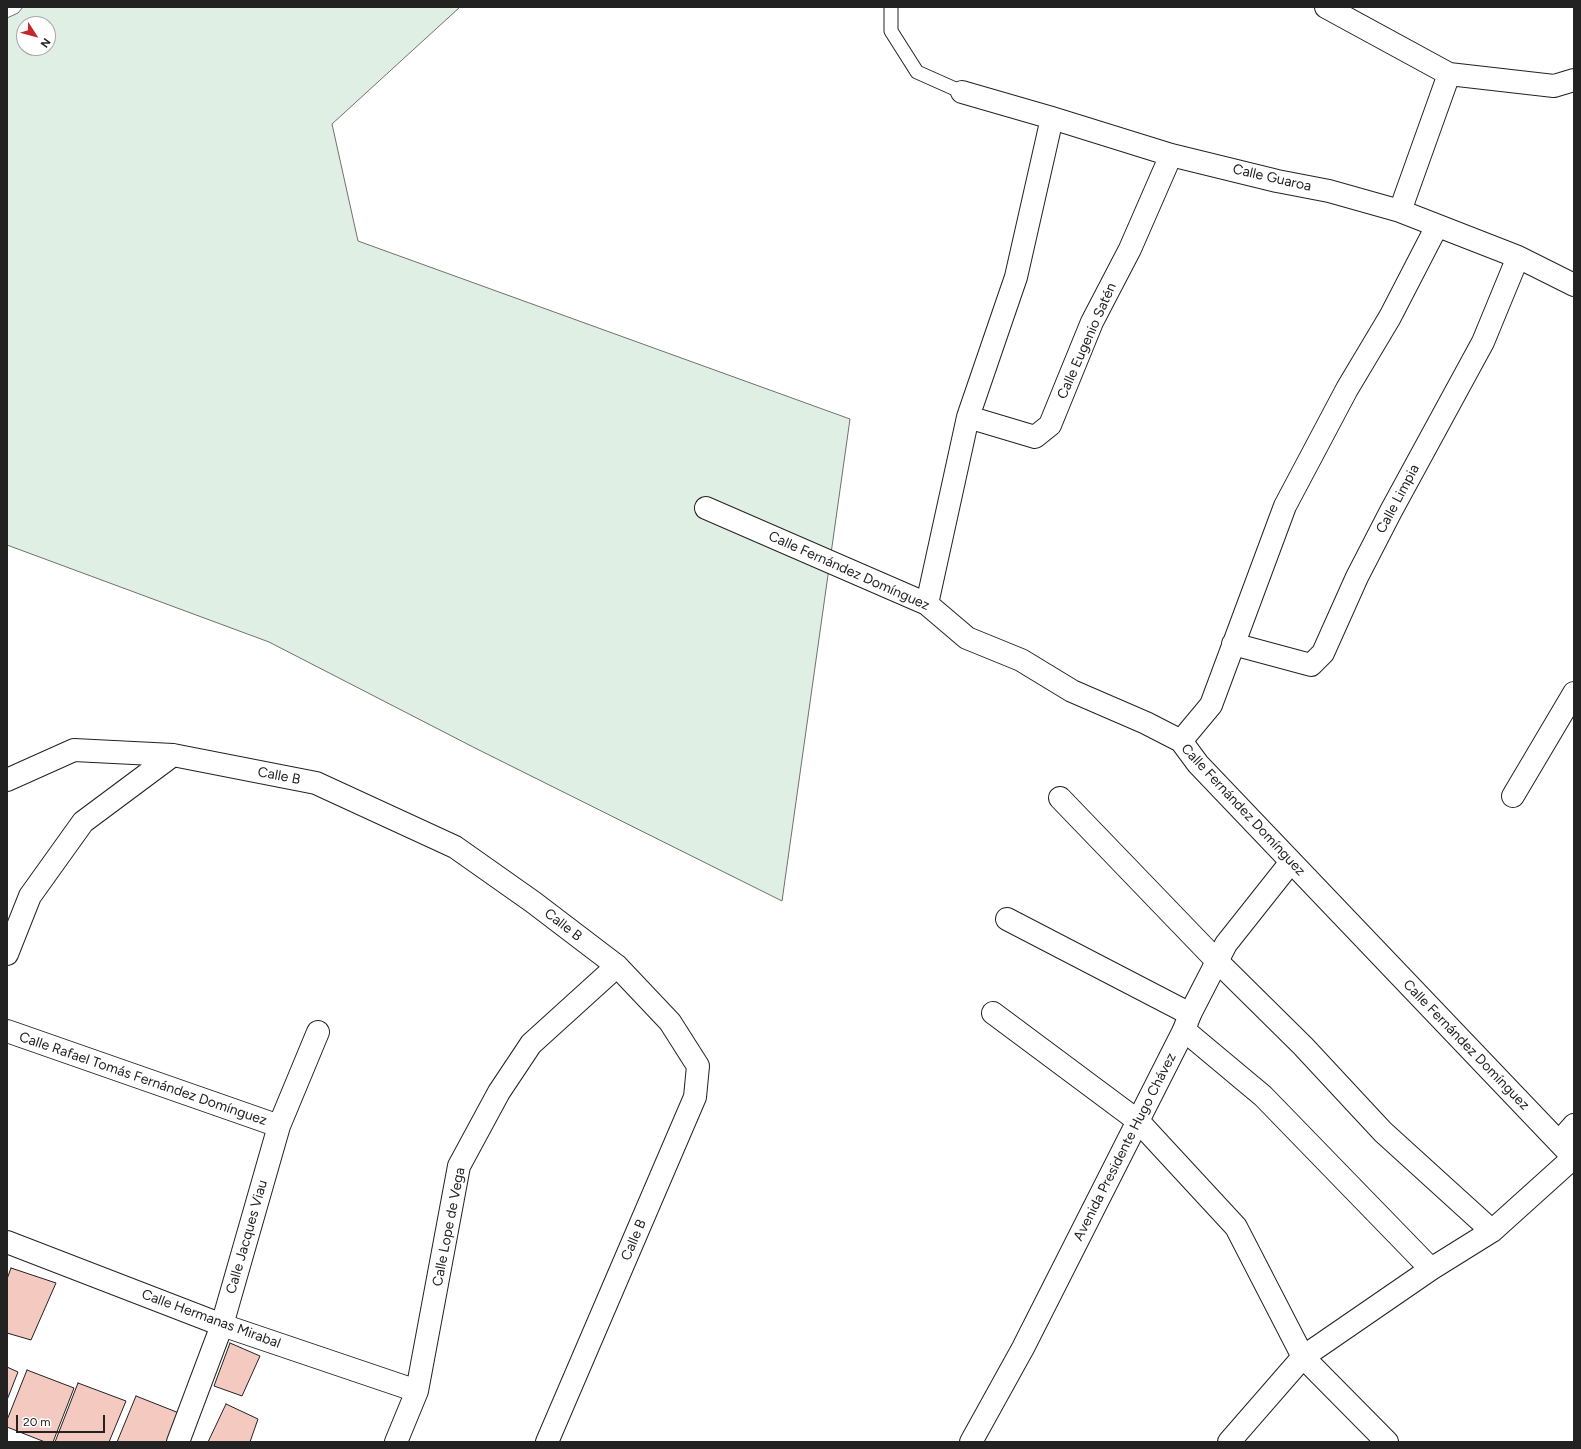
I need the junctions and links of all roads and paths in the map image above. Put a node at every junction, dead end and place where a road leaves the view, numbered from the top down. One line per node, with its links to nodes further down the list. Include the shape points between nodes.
1 (891, 7): 5 (lane, via 891,30 917,72)
2 (1326, 7): 3 (street)
3 (1449, 74): 4 (street, via 1554,86); 8 (street)
4 (1574, 80)
5 (962, 92): 6 (street, Calle Guaroa)
6 (1052, 118): 7 (street, Calle Guaroa); 12 (street, via 1016,277)
7 (1170, 155): 8 (street, Calle Guaroa, via 1329,191); 12 (street, Calle Eugenio Satén, via 1130,249 1092,322 1050,425 1035,437)
8 (1400, 211): 9 (street, Calle Guaroa)
9 (1436, 226): 10 (street, Calle Guaroa); 15 (street, via 1390,317 1347,389 1286,506)
10 (1518, 257): 11 (street, Calle Guaroa); 15 (street, Calle Limpia, via 1483,342 1357,578 1323,653 1311,665)
11 (1574, 285)
12 (968, 417): 14 (street)
13 (706, 508): 14 (street, Calle Fernández Domínguez)
14 (927, 604): 17 (street, Calle Fernández Domínguez, via 967,638 1022,660 1072,691)
15 (1233, 644): 17 (street, via 1211,705)
16 (1574, 693): 20 (street)
17 (1181, 741): 22 (street, Calle Fernández Domínguez, via 1198,764)
18 (173, 755): 19 (street, Calle B, via 74,750); 24 (street, via 83,822 30,896); 26 (street, Calle B, via 316,783 455,847 533,902)
19 (7, 780)
20 (1512, 796)
21 (1060, 798): 25 (street)
22 (1291, 862): 25 (street, Avenida Presidente Hugo Chávez, via 1226,944); 34 (street, Calle Fernández Domínguez)
23 (1007, 919): 28 (street)
24 (7, 954)
25 (1217, 961): 28 (street, Avenida Presidente Hugo Chávez); 36 (street, via 1303,1046 1383,1132)
26 (616, 966): 41 (street, Calle Lope de Vega, via 531,1044 499,1092 460,1166); 44 (street, Calle B, via 670,1022 698,1066 695,1097)
27 (993, 1013): 31 (street)
28 (1187, 1022): 31 (street, Avenida Presidente Hugo Chávez); 38 (street, via 1263,1096)
29 (7, 1031): 33 (street, Calle Rafael Tomás Fernández Domínguez)
30 (318, 1032): 33 (street, Calle Jacques Viau)
31 (1138, 1121): 40 (street, via 1236,1227); 45 (street, Avenida Presidente Hugo Chávez, via 1023,1348)
32 (1574, 1125): 34 (street)
33 (279, 1126): 39 (street, Calle Jacques Viau)
34 (1559, 1142): 35 (street, Calle Fernández Domínguez)
35 (1574, 1158): 36 (street)
36 (1492, 1231): 38 (street)
37 (7, 1242): 39 (street, Calle Hermanas Mirabal)
38 (1431, 1269): 40 (street)
39 (222, 1325): 41 (street, Calle Hermanas Mirabal); 42 (street, Calle Jacques Viau)
40 (1303, 1357): 46 (street); 47 (street)
41 (417, 1390): 43 (street, Calle Lope de Vega)
42 (178, 1442)
43 (396, 1442)
44 (547, 1442)
45 (970, 1442)
46 (1229, 1442)
47 (1386, 1442)

